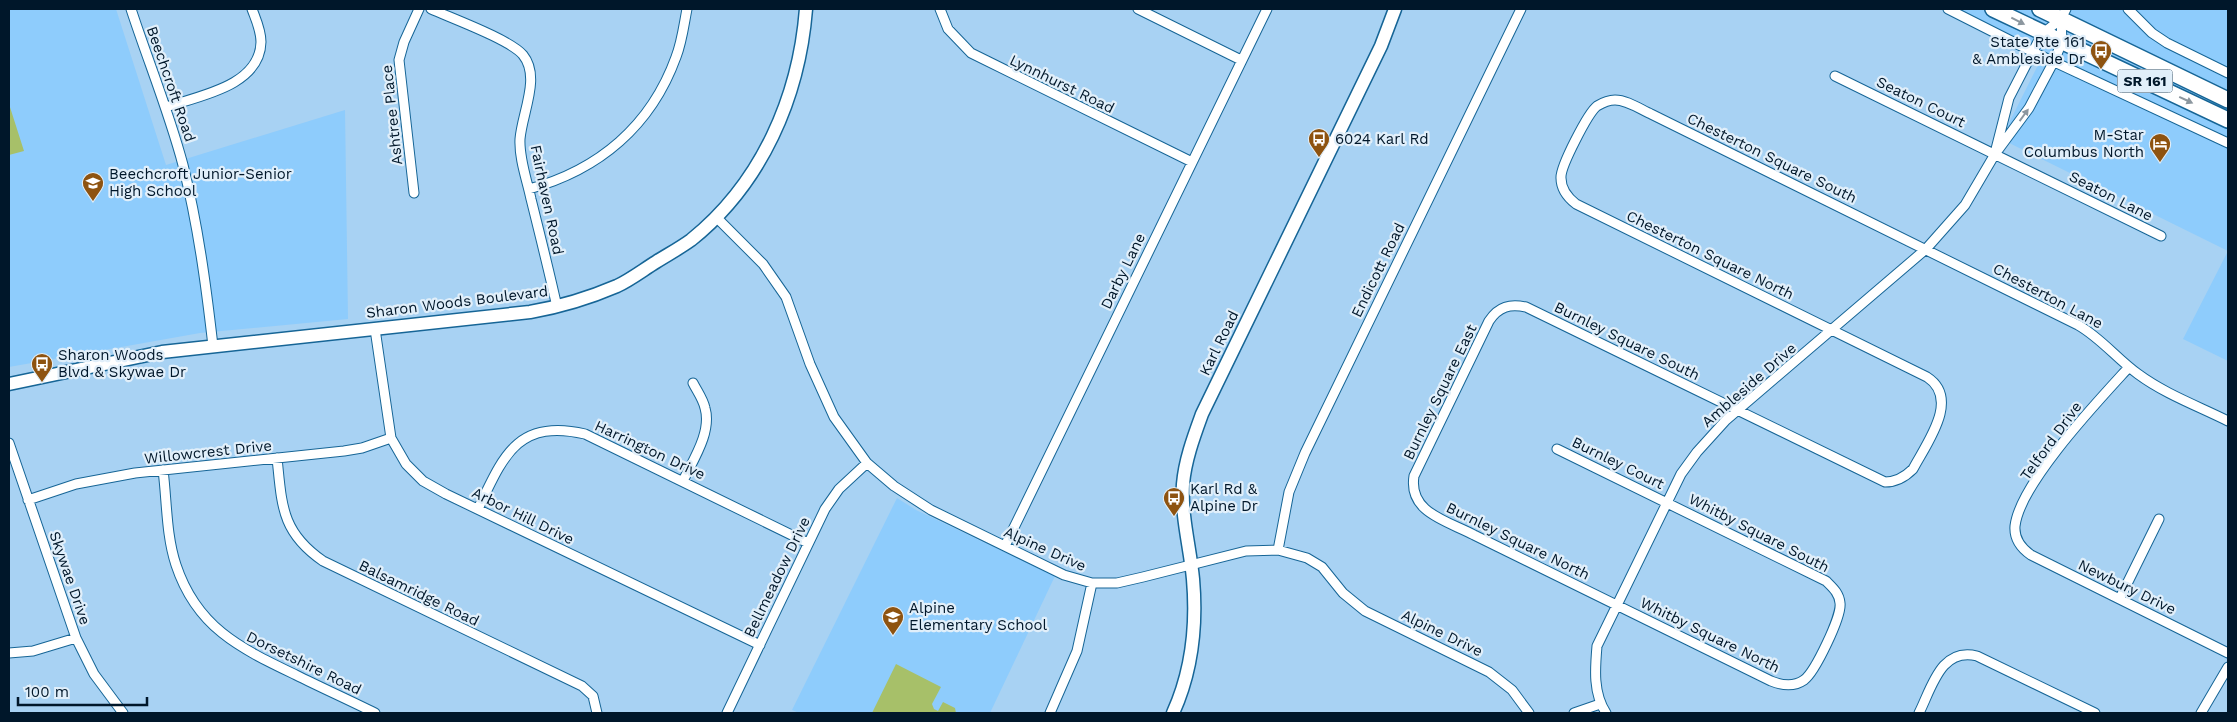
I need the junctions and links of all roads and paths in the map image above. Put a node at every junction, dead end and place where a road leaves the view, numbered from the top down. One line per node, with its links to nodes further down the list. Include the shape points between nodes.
1 (131, 9): 25 (street, Beechcroft Road)
2 (252, 9): 25 (street, via 261,43 257,60 247,74 232,84)
3 (419, 9): 31 (street, Ashtree Place, via 399,60)
4 (431, 9): 30 (street, Fairhaven Road, via 510,44 523,54 531,69 532,81 520,141)
5 (687, 9): 30 (street, via 677,55 668,78 636,127 583,169)
6 (806, 9): 33 (street, Sharon Woods Boulevard, via 803,44 788,102 760,160)
7 (940, 9): 29 (street, Lynnhurst Road, via 948,29 971,53)
8 (1138, 9): 20 (street)
9 (1266, 9): 20 (street, Darby Lane)
10 (1395, 9): 63 (street, Karl Road, via 1381,46 1202,414 1183,483 1184,519)
11 (1521, 9): 62 (street, Endicott Road, via 1305,453 1289,492)
12 (1948, 9): 19 (street)
13 (1993, 9): 17 (main road, SR 161, one-way to 17)
14 (2040, 9): 16 (main road, SR 161)
15 (2128, 9): 22 (street, via 2167,43)
16 (2063, 14): 17 (street, Ambleside Drive); 18 (street, Ambleside Drive); 24 (main road, SR 161)
17 (2042, 34): 18 (main road, SR 161); 19 (street, Ambleside Drive)
18 (2062, 42): 21 (street, Ambleside Drive); 26 (main road, SR 161, one-way to 26)
19 (2033, 52): 21 (street); 28 (street, Ambleside Drive, via 2009,98)
20 (1241, 60): 29 (street, Darby Lane)
21 (2054, 62): 27 (street); 28 (street, Ambleside Drive, one-way to 21, via 2029,108)
22 (2228, 73)
23 (1834, 76): 28 (street, Seaton Court)
24 (2228, 100)
25 (166, 107): 40 (street, Beechcroft Road, via 199,238)
26 (2228, 120)
27 (2228, 143)
28 (1995, 154): 34 (street, Seaton Lane); 35 (street, Ambleside Drive, via 1964,205)
29 (1192, 162): 61 (street, Darby Lane)
30 (529, 190): 36 (street, Fairhaven Road)
31 (414, 193)
32 (1576, 204): 35 (street, Chesterton Square South, via 1568,198 1560,177 1564,166 1596,107 1614,100 1624,101); 39 (street, Chesterton Square North)
33 (716, 217): 36 (street, Sharon Woods Boulevard, via 690,241 618,285); 50 (street, Alpine Drive, via 762,264 786,297 810,364 834,417)
34 (2161, 236)
35 (1926, 249): 39 (street, Ambleside Drive); 41 (street, Chesterton Lane, via 2086,329)
36 (557, 307): 38 (street, Sharon Woods Boulevard)
37 (1502, 308): 44 (street, Burnley Square South, via 1526,307); 54 (street, Burnley Square East, via 1490,321 1414,476)
38 (376, 329): 40 (street, Sharon Woods Boulevard); 46 (street, Arbor Hill Drive)
39 (1832, 330): 44 (street, Ambleside Drive); 52 (street, Chesterton Square North, via 1928,377 1940,390 1940,414 1913,469)
40 (213, 346): 43 (street, Sharon Woods Boulevard, via 162,352)
41 (2129, 367): 45 (street, Chesterton Lane, via 2164,390); 59 (street, Telford Drive, via 2055,452 2030,491 2015,525)
42 (693, 383): 53 (street, via 706,408 706,427)
43 (9, 384)
44 (1738, 411): 52 (street, Burnley Square South, via 1875,478 1885,482); 56 (street, Ambleside Drive, via 1697,452)
45 (2228, 421)
46 (391, 438): 49 (street, Willowcrest Drive, via 362,448); 57 (street, Arbor Hill Drive, via 406,464 423,481)
47 (9, 443): 55 (street, Skywae Drive)
48 (1557, 449): 56 (street, Burnley Court)
49 (277, 458): 51 (street, Willowcrest Drive); 76 (street, Balsamridge Road, via 286,518 306,550 323,562 582,686 593,696)
50 (867, 463): 60 (street, Bellmeadow Drive, via 839,489); 61 (street, Alpine Drive, via 894,486 932,510)
51 (164, 470): 55 (street, Willowcrest Drive, via 76,484); 75 (street, Dorsetshire Road, via 176,564 184,585 212,625 235,644)
52 (1897, 480)
53 (683, 481): 57 (street, Harrington Drive, via 585,434 542,432 522,440 506,455); 60 (street, Harrington Drive)
54 (1414, 494): 66 (street, Burnley Square North, via 1418,504 1427,511)
55 (28, 500): 67 (street, Skywae Drive)
56 (1667, 502): 66 (street, Ambleside Drive); 72 (street, Whitby Square South, via 1826,581 1837,592 1841,604 1838,616 1811,673 1803,681)
57 (478, 509): 68 (street, Arbor Hill Drive)
58 (2159, 519): 65 (street)
59 (2017, 541): 65 (street, Newbury Drive, via 2030,555)
60 (808, 543): 68 (street, Bellmeadow Drive)
61 (1005, 546): 64 (street, Alpine Drive, via 1064,575)
62 (1278, 550): 63 (street, Alpine Drive, via 1246,551); 80 (street, Alpine Drive, via 1307,558 1322,567 1343,593 1365,611 1489,672 1512,690)
63 (1191, 565): 64 (street, Alpine Drive, via 1117,583); 79 (street, Karl Road, via 1194,636 1189,668)
64 (1092, 584): 78 (street, via 1077,651)
65 (2120, 598): 69 (street, Newbury Drive)
66 (1616, 605): 72 (street, Whitby Square North, via 1770,681); 73 (street, Ambleside Drive, via 1598,646 1594,675)
67 (76, 638): 70 (street, via 33,651); 74 (street, Skywae Drive, via 94,674)
68 (760, 645): 77 (street, Bellmeadow Drive)
69 (2228, 652)
70 (9, 653)
71 (2228, 667): 85 (street)
72 (1793, 684)
73 (1600, 704): 81 (street); 82 (street, Ambleside Drive)
74 (123, 713)
75 (375, 713)
76 (597, 713)
77 (727, 713)
78 (1050, 713)
79 (1173, 713)
80 (1530, 713)
81 (1574, 713)
82 (1606, 713)
83 (1919, 713): 84 (street, via 1940,670 1949,659 1964,654 1977,656)
84 (2095, 713)
85 (2202, 713)

